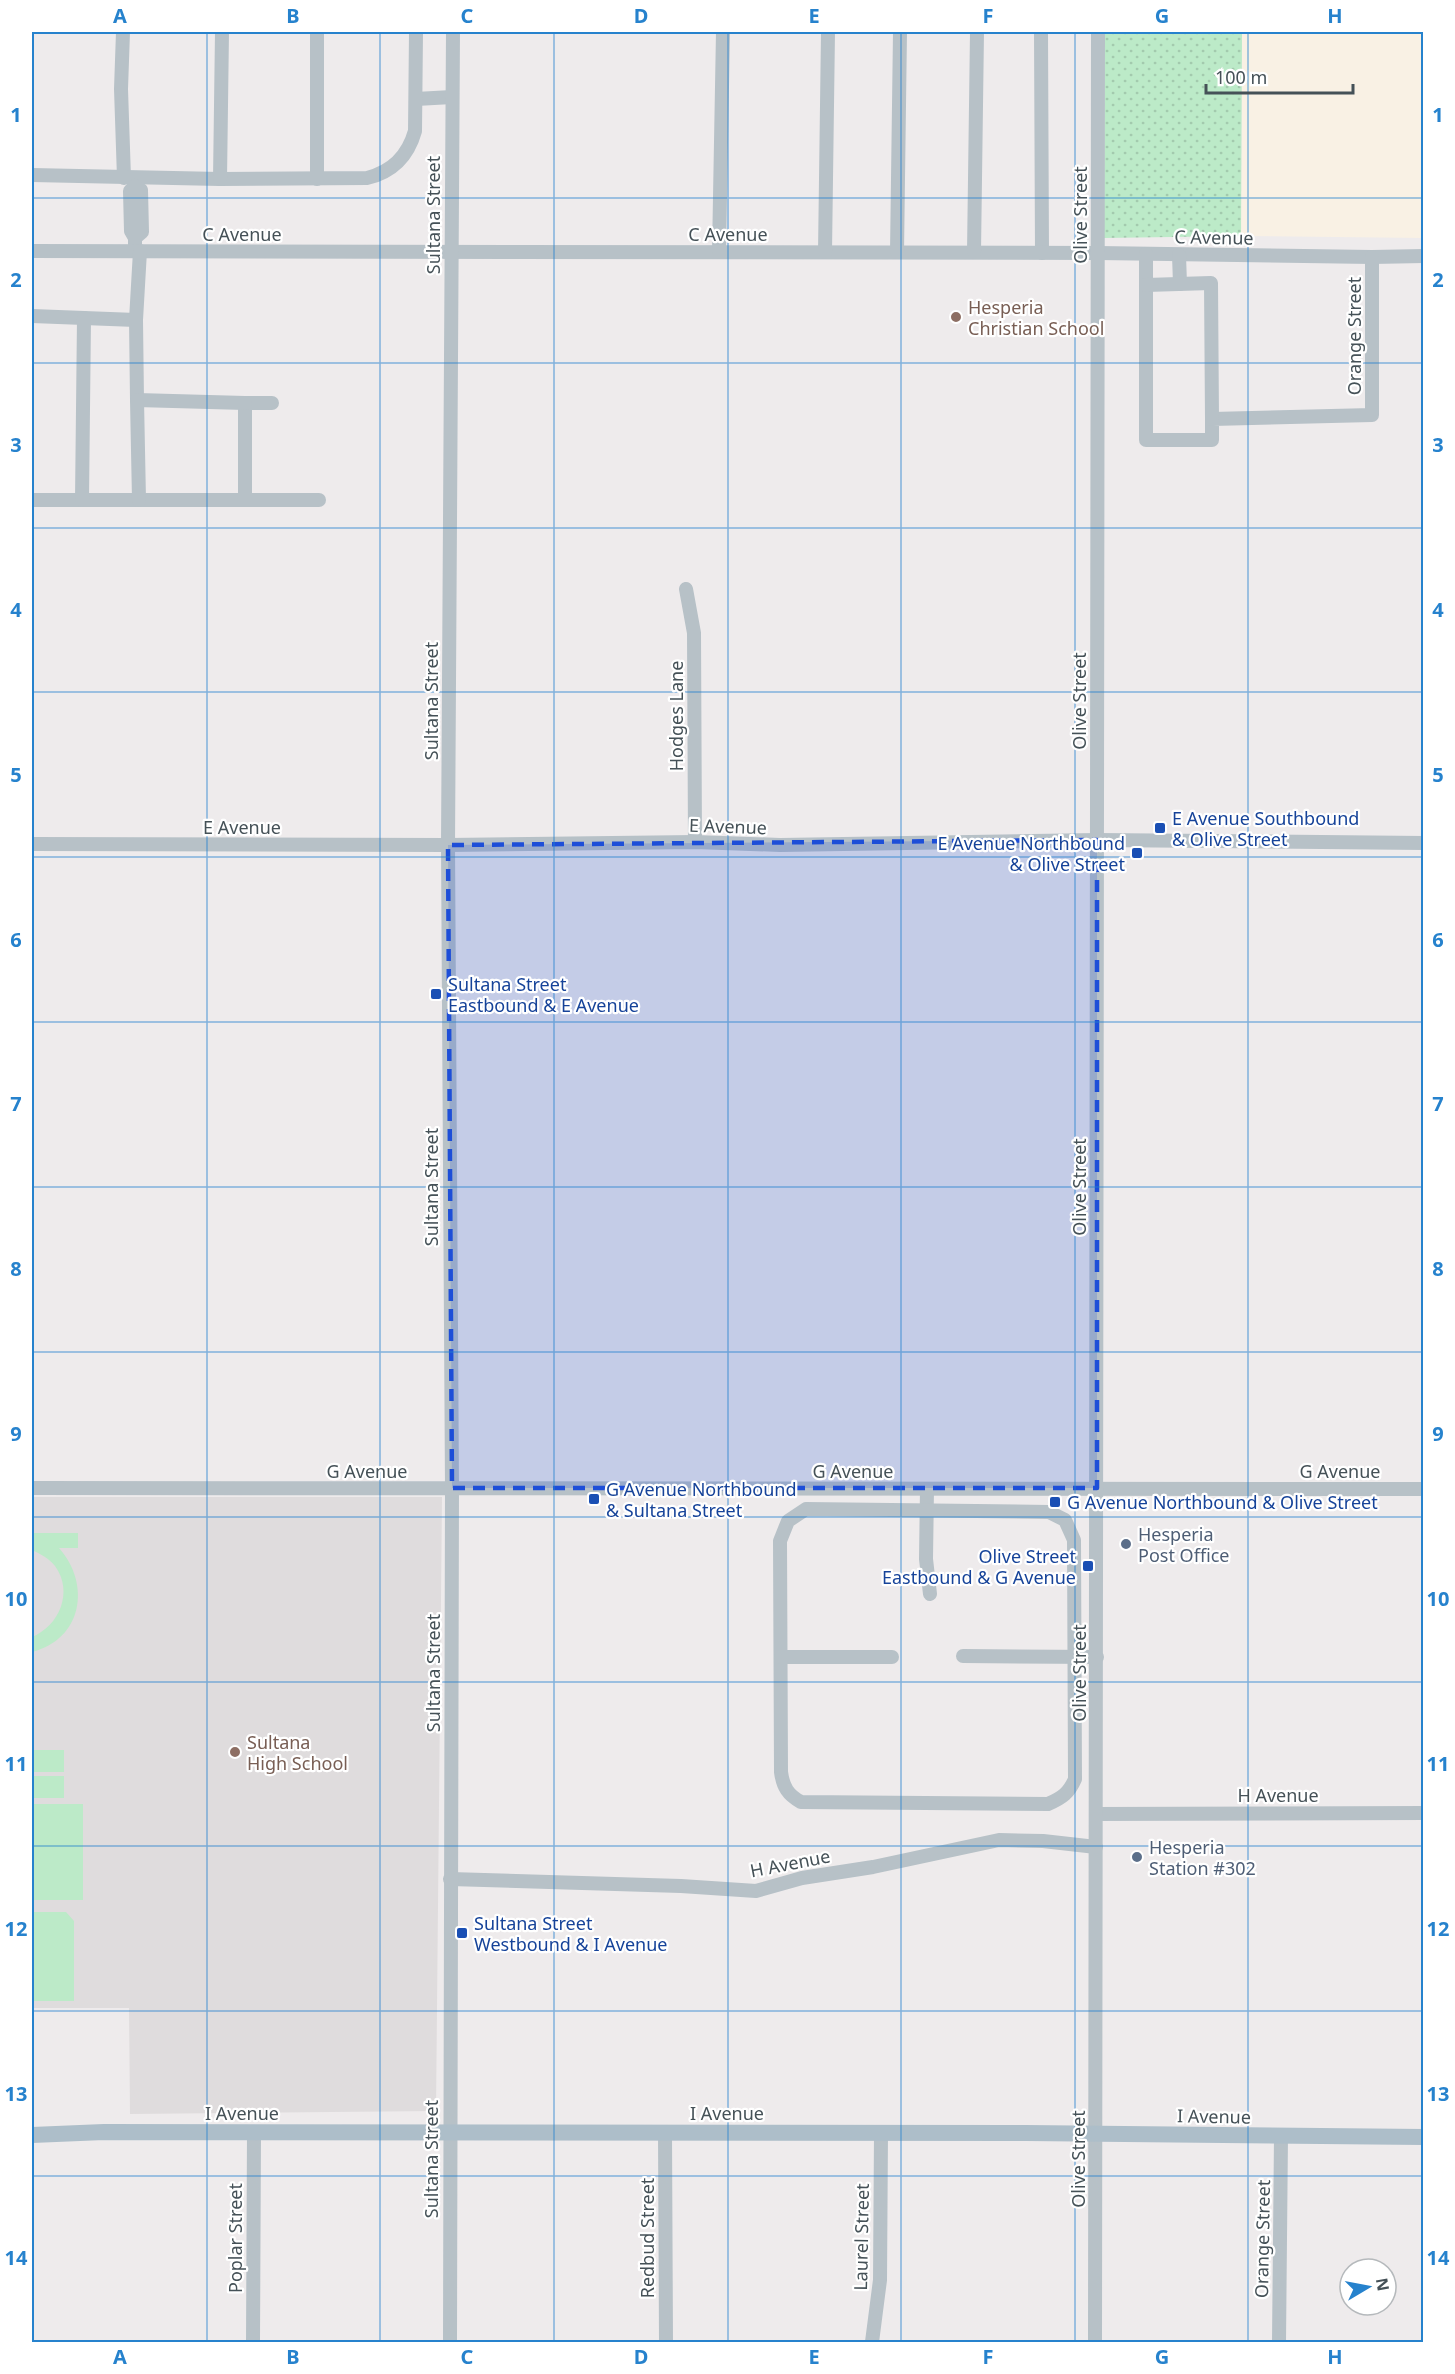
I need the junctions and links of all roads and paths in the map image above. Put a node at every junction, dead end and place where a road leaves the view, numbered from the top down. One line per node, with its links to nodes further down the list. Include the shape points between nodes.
1 (123, 32): 17 (street, via 121,89)
2 (222, 32): 16 (street)
3 (317, 32): 15 (street)
4 (416, 32): 13 (street)
5 (453, 32): 12 (street, Sultana Street)
6 (723, 32): 21 (street)
7 (828, 32): 22 (street)
8 (900, 32): 23 (street)
9 (977, 32): 24 (street)
10 (1041, 32): 25 (street)
11 (1098, 32): 26 (street, Olive Street)
12 (452, 97): 13 (street); 20 (street, Sultana Street)
13 (419, 99): 15 (street, via 412,142 399,162 367,178)
14 (32, 175): 17 (street)
15 (317, 178): 16 (street)
16 (220, 179): 17 (street)
17 (132, 181): 18 (street, via 141,190 142,232)
18 (137, 247): 19 (street, C Avenue); 20 (street, C Avenue); 35 (street)
19 (32, 251)
20 (451, 251): 21 (street, C Avenue); 50 (street, Sultana Street)
21 (719, 252): 22 (street, C Avenue)
22 (825, 252): 23 (street, C Avenue)
23 (897, 252): 24 (street, C Avenue)
24 (974, 252): 25 (street, C Avenue)
25 (1042, 253): 26 (street, C Avenue)
26 (1098, 253): 27 (street, C Avenue); 46 (street, Olive Street)
27 (1146, 254): 28 (street, C Avenue); 32 (street)
28 (1179, 255): 30 (street, C Avenue); 31 (street)
29 (1424, 256): 30 (street, C Avenue)
30 (1372, 257): 39 (street, Orange Street, via 1372,415)
31 (1180, 284): 32 (street); 39 (street, via 1211,283)
32 (1146, 285): 39 (street, via 1146,440 1212,440)
33 (32, 316): 34 (street)
34 (84, 318): 35 (street); 42 (street)
35 (136, 320): 36 (street)
36 (137, 400): 37 (street); 43 (street)
37 (245, 403): 38 (street); 40 (street)
38 (272, 403)
39 (1212, 418)
40 (245, 499): 43 (street); 44 (street)
41 (32, 500): 42 (street)
42 (82, 500): 43 (street)
43 (138, 500)
44 (319, 500)
45 (686, 589): 47 (street, Hodges Lane, via 694,633)
46 (1097, 840): 47 (street, E Avenue, via 780,845); 48 (street, E Avenue); 53 (street, Olive Street)
47 (695, 842): 50 (street, E Avenue)
48 (1424, 843)
49 (32, 844): 50 (street, E Avenue)
50 (448, 845): 52 (street, Sultana Street)
51 (32, 1488): 52 (street, G Avenue)
52 (452, 1488): 54 (street, G Avenue); 66 (street, Sultana Street)
53 (1097, 1488): 54 (street, G Avenue); 55 (street, G Avenue); 62 (street, Olive Street)
54 (927, 1489): 56 (street)
55 (1424, 1489)
56 (926, 1510): 57 (street); 59 (street, via 806,1509 788,1521 780,1541); 61 (street, via 1048,1512 1065,1520 1074,1540)
57 (930, 1594)
58 (963, 1656): 61 (street)
59 (781, 1657): 60 (street); 61 (street, via 781,1772 791,1796 801,1802 1048,1804 1069,1792 1075,1779)
60 (892, 1657)
61 (1074, 1657): 62 (street)
62 (1097, 1657): 64 (street, Olive Street)
63 (1424, 1813): 64 (street, H Avenue)
64 (1096, 1814): 65 (street, Olive Street)
65 (1096, 1847): 66 (street, H Avenue, via 999,1840 802,1878 756,1891); 71 (street, Olive Street)
66 (450, 1879): 68 (street, Sultana Street)
67 (254, 2133): 68 (main road, I Avenue); 72 (main road, I Avenue); 75 (street, Poplar Street)
68 (450, 2133): 69 (main road, I Avenue); 76 (street, Sultana Street)
69 (665, 2133): 70 (main road, I Avenue); 77 (street, Redbud Street)
70 (881, 2133): 71 (main road, I Avenue); 78 (street, Laurel Street, via 880,2280)
71 (1096, 2133): 73 (main road, I Avenue); 79 (street, Olive Street)
72 (32, 2135)
73 (1281, 2136): 74 (main road, I Avenue); 80 (street, Orange Street)
74 (1424, 2137)
75 (253, 2343)
76 (450, 2343)
77 (666, 2343)
78 (872, 2343)
79 (1095, 2343)
80 (1279, 2343)

